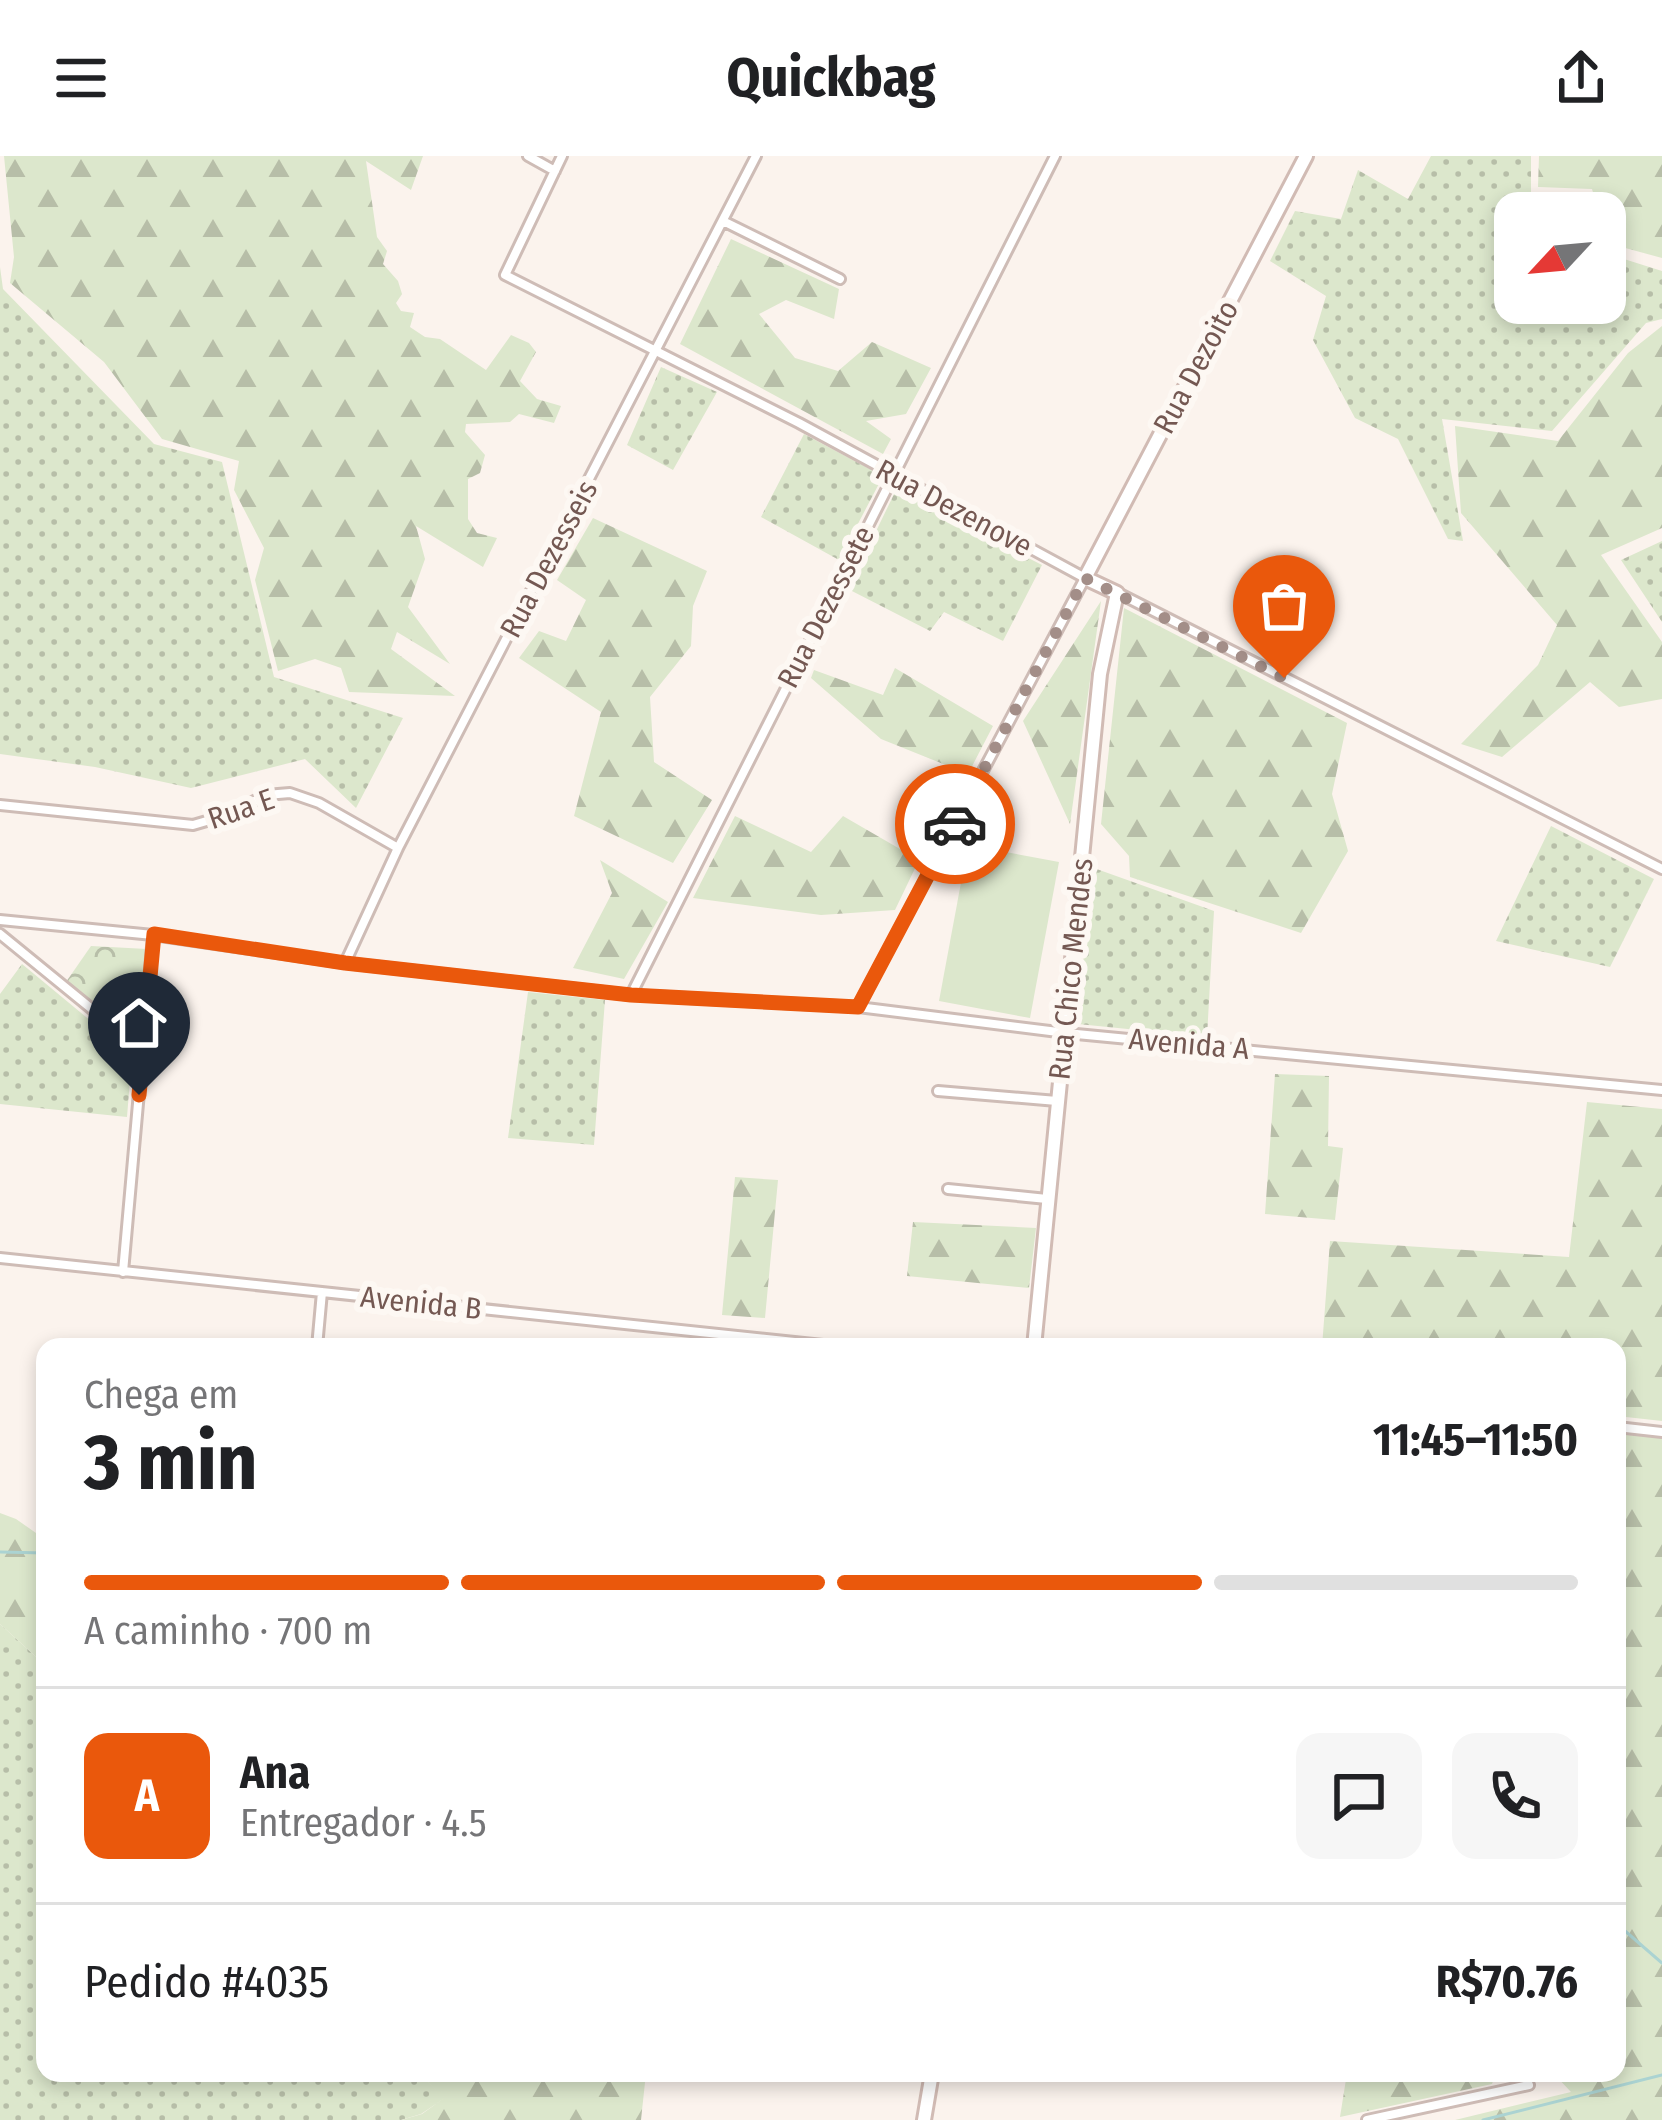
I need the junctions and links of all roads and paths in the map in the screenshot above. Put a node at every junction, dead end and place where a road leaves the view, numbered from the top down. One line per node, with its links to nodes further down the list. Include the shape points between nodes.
1 (529, 156): 6 (street)
2 (562, 156): 6 (street)
3 (756, 156): 7 (street, Rua Dezesseis)
4 (1055, 156): 10 (street, Rua Dezessete)
5 (1306, 156): 11 (main road, Rua Dezoito)
6 (555, 170): 9 (street, Rua Dezenove, via 505,275)
7 (723, 221): 8 (street); 9 (street, Rua Dezesseis)
8 (840, 279)
9 (657, 352): 10 (street, Rua Dezenove); 14 (street, Rua Dezesseis)
10 (891, 475): 11 (street, Rua Dezenove); 20 (street, Rua Dezessete)
11 (1085, 578): 12 (main road, Rua Dezenove); 21 (street)
12 (1117, 592): 15 (street, Rua Dezenove); 22 (main road, Rua Chico Mendes, via 1100,674)
13 (0, 805): 14 (street, Rua E, via 193,825 290,793)
14 (398, 848): 19 (street, Rua Dezesseis)
15 (1662, 869)
16 (0, 920): 18 (street, Avenida A)
17 (0, 934): 23 (street)
18 (154, 934): 19 (street, Avenida A); 23 (street)
19 (345, 963): 20 (street, Avenida A)
20 (631, 995): 21 (street, Avenida A)
21 (858, 1007): 22 (street, Avenida A)
22 (1066, 1033): 24 (street, Avenida A); 26 (main road, Rua Chico Mendes)
23 (143, 1051): 30 (street)
24 (1662, 1090)
25 (938, 1091): 26 (street)
26 (1059, 1101): 28 (main road, Rua Chico Mendes)
27 (948, 1189): 28 (street)
28 (1049, 1199): 34 (main road, Rua Chico Mendes)
29 (0, 1258): 30 (street, Avenida B)
30 (122, 1272): 31 (street, Avenida B)
31 (322, 1292): 32 (street); 33 (street, Avenida B)
32 (318, 1338)
33 (757, 1338)
34 (1035, 1338)
35 (1626, 1428): 36 (street)
36 (1662, 1432)
37 (930, 2082): 39 (main road)
38 (1529, 2085): 40 (street)
39 (924, 2120)
40 (1367, 2120)

